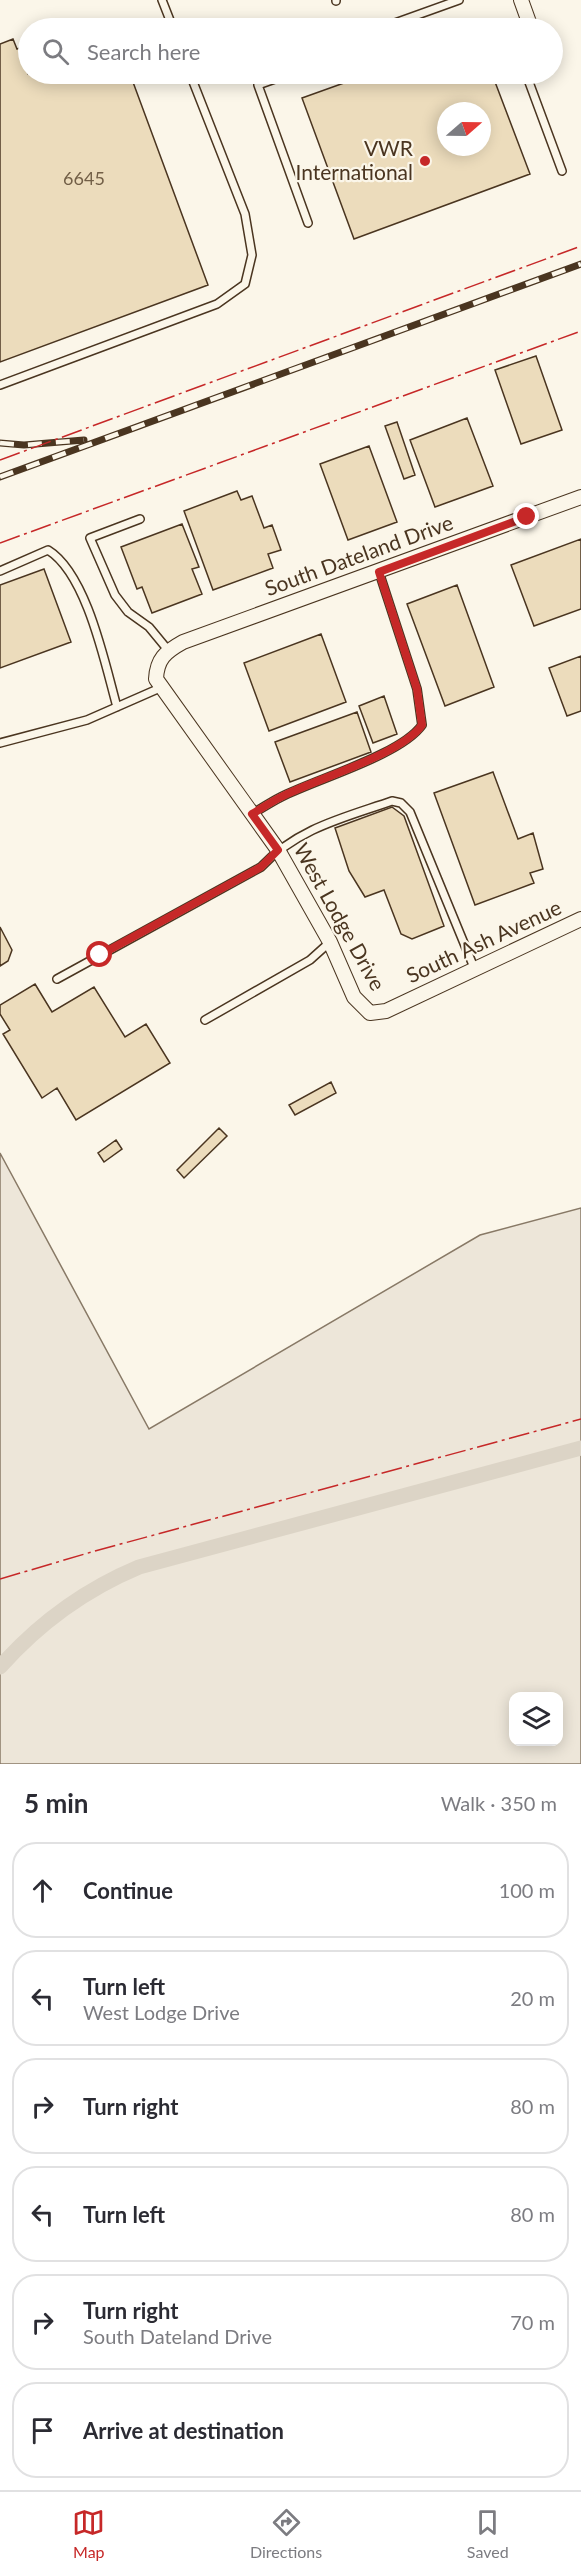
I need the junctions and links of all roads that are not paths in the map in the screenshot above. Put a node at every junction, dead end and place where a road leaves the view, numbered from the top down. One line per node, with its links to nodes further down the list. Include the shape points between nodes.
1 (162, 0): 4 (lane)
2 (459, 0): 5 (lane)
3 (521, 0): 6 (street)
4 (169, 18)
5 (409, 18)
6 (527, 18)
7 (194, 84): 12 (lane, via 245,214 252,255 245,284 216,304)
8 (261, 84): 11 (lane)
9 (530, 84): 10 (lane)
10 (562, 171)
11 (309, 223)
12 (0, 385)
13 (581, 497): 16 (street, South Dateland Drive)
14 (140, 519): 17 (lane, via 90,538 115,595)
15 (0, 572): 20 (lane, via 48,550 62,559 87,607)
16 (379, 572): 17 (street, South Dateland Drive); 22 (lane, via 417,689 422,725 417,733 390,749 280,797)
17 (168, 650): 18 (street, South Dateland Drive)
18 (157, 662): 19 (street, West Lodge Drive)
19 (160, 688): 20 (lane); 22 (street, West Lodge Drive)
20 (117, 707): 21 (lane, via 87,720)
21 (0, 743)
22 (252, 814): 23 (street, West Lodge Drive)
23 (278, 850): 25 (street, West Lodge Drive); 26 (lane, via 306,831 392,801 401,803 410,812); 27 (lane, via 261,867)
24 (581, 919): 26 (street, South Ash Avenue)
25 (330, 942): 28 (street, West Lodge Drive, via 354,997); 29 (lane, via 310,960)
26 (475, 970): 28 (street, South Ash Avenue, via 386,1011)
27 (57, 979)
28 (370, 1013)
29 (206, 1020)

